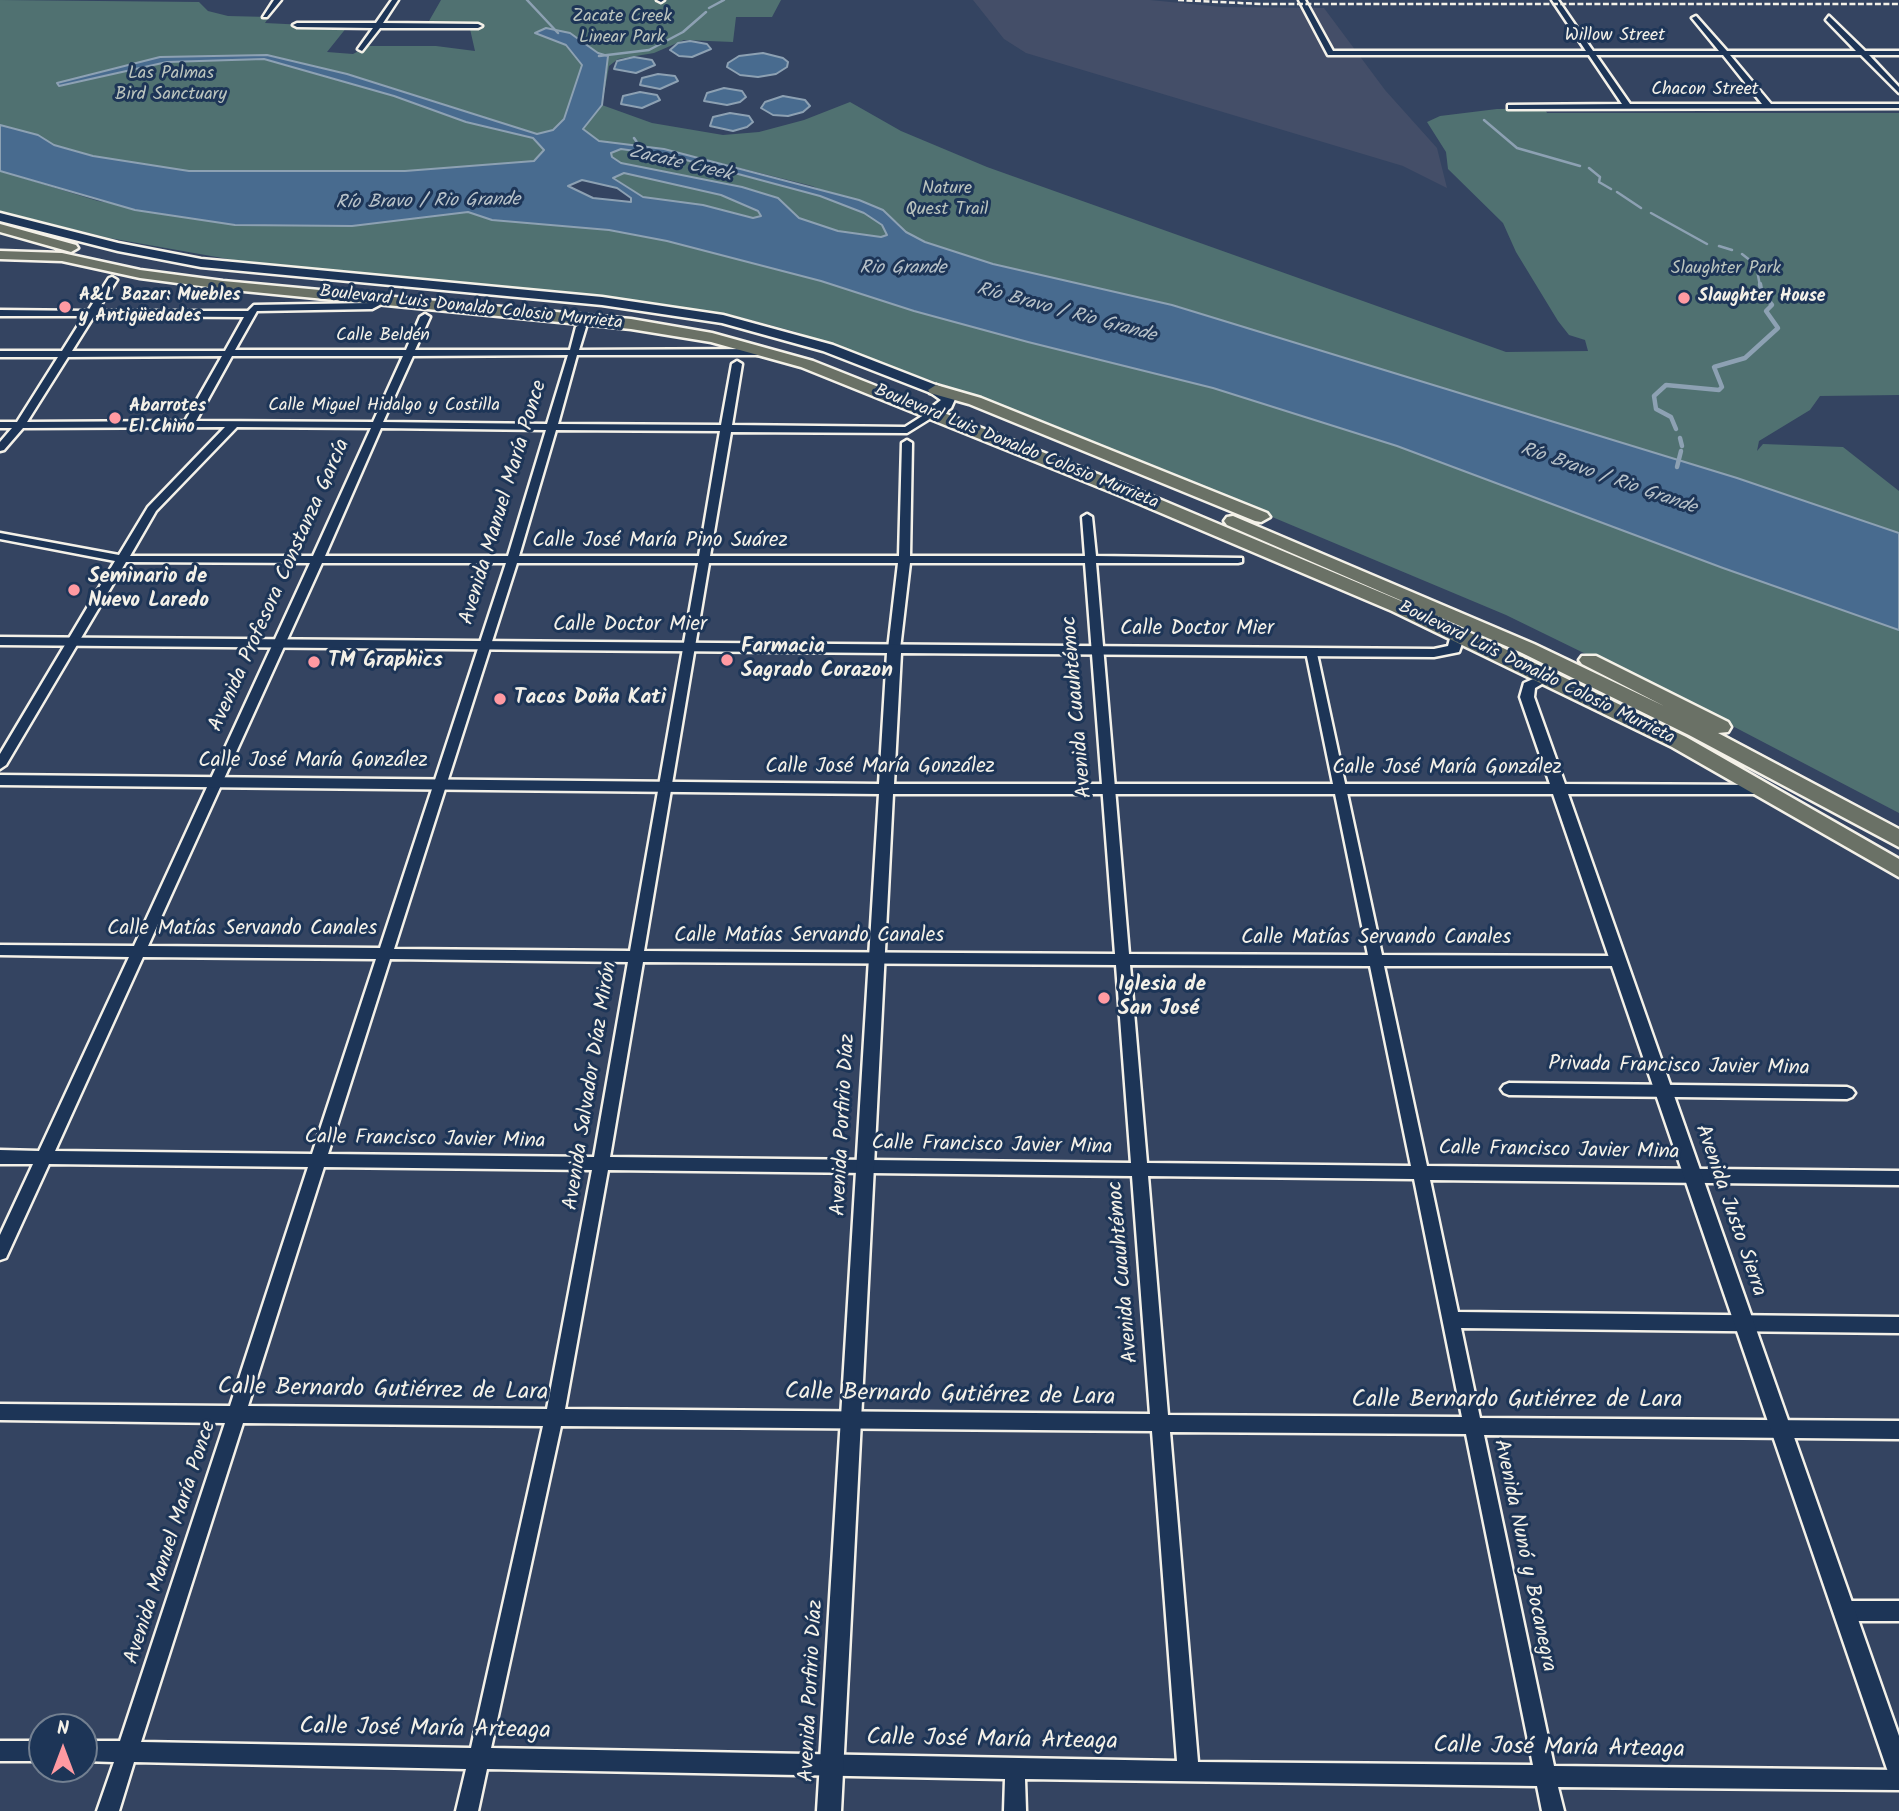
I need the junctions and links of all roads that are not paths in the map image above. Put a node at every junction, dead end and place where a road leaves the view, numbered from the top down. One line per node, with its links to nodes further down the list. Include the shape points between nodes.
1 (278, 0): 5 (street)
2 (395, 0): 9 (street)
3 (1302, 0): 12 (street, Willow Street, via 1331,52)
4 (1555, 0): 12 (street)
5 (265, 16)
6 (1696, 18): 13 (street)
7 (1829, 18): 14 (street)
8 (297, 25): 9 (street)
9 (377, 26): 10 (street); 11 (street)
10 (476, 26)
11 (362, 49)
12 (1590, 53): 13 (street, Willow Street); 19 (street)
13 (1725, 53): 14 (street, Willow Street); 20 (street)
14 (1862, 53): 15 (street, Willow Street); 16 (street)
15 (1899, 53)
16 (1899, 91)
17 (1899, 106): 20 (street, Chacon Street)
18 (1511, 107): 19 (street, Chacon Street)
19 (1628, 107): 20 (street, Chacon Street)
20 (1769, 107)
21 (0, 217): 39 (main road, Boulevard Luis Donaldo Colosio Murrieta, via 201,263 684,312 791,336 888,369)
22 (0, 228): 24 (highway, Boulevard Luis Donaldo Colosio Murrieta)
23 (3, 255): 24 (highway, via 45,248); 26 (highway, Boulevard Luis Donaldo Colosio Murrieta, via 62,257 188,281)
24 (133, 261): 39 (highway, Boulevard Luis Donaldo Colosio Murrieta, via 257,280 677,321 817,356)
25 (112, 280): 29 (street)
26 (384, 300): 27 (street, via 372,306); 32 (highway, Boulevard Luis Donaldo Colosio Murrieta, via 631,324)
27 (252, 311): 29 (street); 33 (street)
28 (0, 313): 29 (street)
29 (90, 314): 36 (street)
30 (425, 317): 34 (street, Avenida Profesora Constanza García)
31 (581, 327): 37 (street, Avenida Manuel María Ponce)
32 (765, 352): 37 (street, Calle Beldén); 39 (highway, Boulevard Luis Donaldo Colosio Murrieta)
33 (229, 353): 34 (street, Calle Beldén); 36 (street, Calle Beldén); 40 (street)
34 (409, 353): 37 (street, Calle Beldén); 44 (street, Avenida Profesora Constanza García)
35 (0, 354): 36 (street, Calle Beldén)
36 (65, 354): 43 (street)
37 (574, 354): 45 (street, Avenida Manuel María Ponce)
38 (737, 363): 46 (street, Avenida Salvador Díaz Mirón)
39 (938, 403): 46 (street, Calle Miguel Hidalgo y Costilla, via 907,429); 51 (highway, via 975,401); 59 (highway, Boulevard Luis Donaldo Colosio Murrieta); 60 (highway, Boulevard Luis Donaldo Colosio Murrieta, via 1127,492)
40 (189, 424): 41 (street, Calle Miguel Hidalgo y Costilla); 43 (street, Calle Miguel Hidalgo y Costilla)
41 (234, 424): 44 (street, Calle Miguel Hidalgo y Costilla); 52 (street, via 152,509)
42 (0, 425): 43 (street, Calle Miguel Hidalgo y Costilla)
43 (20, 425): 48 (street)
44 (377, 425): 45 (street, Calle Miguel Hidalgo y Costilla); 53 (street, Avenida Profesora Constanza García)
45 (552, 426): 46 (street, Calle Miguel Hidalgo y Costilla); 55 (street, Avenida Manuel María Ponce)
46 (728, 426): 56 (street, Avenida Salvador Díaz Mirón)
47 (907, 443): 57 (street, Avenida Porfirio Díaz)
48 (0, 448)
49 (1087, 517): 58 (street, Avenida Cuauhtémoc)
50 (0, 536): 52 (street, Calle José María Pino Suárez)
51 (1344, 551): 59 (highway); 80 (highway, via 1462,601 1687,708 1781,762)
52 (121, 559): 53 (street, Calle José María Pino Suárez); 62 (street)
53 (317, 560): 55 (street, Calle José María Pino Suárez); 63 (street, Avenida Profesora Constanza García)
54 (1238, 560): 58 (street, Calle José María Pino Suárez)
55 (512, 561): 56 (street, Calle José María Pino Suárez); 64 (street, Avenida Manuel María Ponce)
56 (704, 561): 57 (street, Calle José María Pino Suárez); 65 (street, Avenida Salvador Díaz Mirón)
57 (904, 562): 58 (street, Calle José María Pino Suárez); 66 (street, Avenida Porfirio Díaz)
58 (1090, 562): 67 (street, Avenida Cuauhtémoc)
59 (1415, 597): 80 (highway, Boulevard Luis Donaldo Colosio Murrieta, via 1696,730)
60 (1458, 635): 68 (street, Calle Doctor Mier, via 1457,645 1446,652); 69 (highway, Boulevard Luis Donaldo Colosio Murrieta)
61 (0, 641): 62 (street, Calle Doctor Mier)
62 (74, 642): 63 (street, Calle Doctor Mier); 70 (street)
63 (280, 644): 64 (street, Calle Doctor Mier); 72 (street, Avenida Profesora Constanza García)
64 (483, 645): 65 (street, Calle Doctor Mier); 73 (street, Avenida Manuel María Ponce)
65 (688, 647): 66 (street, Calle Doctor Mier); 74 (street, Avenida Salvador Díaz Mirón)
66 (894, 649): 67 (street, Calle Doctor Mier); 75 (street, Avenida Porfirio Díaz)
67 (1097, 650): 68 (street, Calle Doctor Mier); 77 (street, Avenida Cuauhtémoc)
68 (1312, 652): 79 (street, Avenida Nunó y Bocanegra)
69 (1547, 677): 76 (highway, Boulevard Luis Donaldo Colosio Murrieta, via 1679,742); 78 (street, Avenida Justo Sierra, via 1529,686 1527,697)
70 (0, 765)
71 (0, 780): 72 (street, Calle José María González)
72 (215, 782): 73 (street, Calle José María González); 84 (street, Avenida Profesora Constanza García)
73 (440, 784): 74 (street, Calle José María González); 85 (street, Avenida Manuel María Ponce)
74 (666, 786): 75 (street, Calle José María González); 86 (street, Avenida Salvador Díaz Mirón)
75 (886, 789): 77 (street, Calle José María González); 87 (street, Avenida Porfirio Díaz)
76 (1760, 789): 78 (street, Calle José María González); 82 (highway, Boulevard Luis Donaldo Colosio Murrieta)
77 (1108, 790): 79 (street, Calle José María González); 88 (street, Avenida Cuauhtémoc)
78 (1559, 790): 79 (street, Calle José María González); 90 (street, Avenida Justo Sierra)
79 (1341, 791): 89 (street, Avenida Nunó y Bocanegra)
80 (1855, 815): 81 (highway, Boulevard Luis Donaldo Colosio Murrieta)
81 (1899, 839)
82 (1899, 869)
83 (0, 950): 84 (street, Calle Matías Servando Canales)
84 (140, 951): 85 (street, Calle Matías Servando Canales); 95 (street, Avenida Profesora Constanza García)
85 (386, 951): 86 (street, Calle Matías Servando Canales); 96 (street, Avenida Manuel María Ponce)
86 (634, 957): 87 (street, Calle Matías Servando Canales); 97 (street, Avenida Salvador Díaz Mirón)
87 (877, 959): 88 (street, Calle Matías Servando Canales); 98 (street, Avenida Porfirio Díaz)
88 (1122, 960): 89 (street, Calle Matías Servando Canales); 99 (street, Avenida Cuauhtémoc)
89 (1376, 960): 90 (street, Calle Matías Servando Canales); 100 (street, Avenida Nunó y Bocanegra)
90 (1618, 961): 92 (street, Avenida Justo Sierra)
91 (1509, 1089): 92 (street, Privada Francisco Javier Mina)
92 (1663, 1091): 93 (street, Privada Francisco Javier Mina); 101 (street, Avenida Justo Sierra)
93 (1847, 1093)
94 (0, 1157): 95 (street, Calle Francisco Javier Mina)
95 (43, 1158): 96 (street, Calle Francisco Javier Mina); 103 (street, Avenida Profesora Constanza García)
96 (318, 1160): 97 (street, Calle Francisco Javier Mina); 108 (street, Avenida Manuel María Ponce)
97 (601, 1164): 98 (street, Calle Francisco Javier Mina); 109 (street, Avenida Salvador Díaz Mirón)
98 (866, 1167): 99 (street, Calle Francisco Javier Mina); 110 (street, Avenida Porfirio Díaz)
99 (1139, 1170): 100 (street, Calle Francisco Javier Mina); 111 (street, Avenida Cuauhtémoc)
100 (1420, 1172): 101 (street, Calle Francisco Javier Mina); 104 (street, Avenida Nunó y Bocanegra)
101 (1692, 1175): 102 (street, Calle Francisco Javier Mina); 105 (street, Avenida Justo Sierra)
102 (1899, 1178)
103 (0, 1253)
104 (1451, 1320): 105 (street); 112 (street, Avenida Nunó y Bocanegra)
105 (1744, 1323): 106 (street); 113 (street, Avenida Justo Sierra)
106 (1899, 1325)
107 (0, 1412): 108 (street, Calle Bernardo Gutiérrez de Lara)
108 (235, 1415): 109 (street, Calle Bernardo Gutiérrez de Lara); 117 (street, Avenida Manuel María Ponce)
109 (554, 1418): 110 (street, Calle Bernardo Gutiérrez de Lara); 121 (street, Avenida Salvador Díaz Mirón)
110 (851, 1421): 111 (street, Calle Bernardo Gutiérrez de Lara); 122 (street, Avenida Porfirio Díaz)
111 (1160, 1424): 112 (street, Calle Bernardo Gutiérrez de Lara); 125 (street, Avenida Cuauhtémoc)
112 (1473, 1426): 113 (street, Calle Bernardo Gutiérrez de Lara); 126 (street, Avenida Nunó y Bocanegra)
113 (1781, 1429): 114 (street, Calle Bernardo Gutiérrez de Lara); 115 (street, Avenida Justo Sierra)
114 (1899, 1430)
115 (1844, 1611): 116 (street); 124 (street, Avenida Justo Sierra)
116 (1899, 1611)
117 (127, 1750): 120 (street, Calle José María Arteaga); 121 (street, Calle José María Arteaga); 128 (street, Avenida Manuel María Ponce)
118 (0, 1751): 119 (street)
119 (28, 1751)
120 (98, 1751)
121 (477, 1759): 122 (street, Calle José María Arteaga); 129 (street, Avenida Salvador Díaz Mirón)
122 (831, 1765): 123 (street, Calle José María Arteaga); 130 (street, Avenida Porfirio Díaz)
123 (1015, 1769): 125 (street, Calle José María Arteaga); 131 (street)
124 (1899, 1769)
125 (1188, 1772): 126 (street, Calle José María Arteaga)
126 (1545, 1776): 127 (street, Calle José María Arteaga); 132 (street, Avenida Nunó y Bocanegra)
127 (1899, 1780)
128 (108, 1811)
129 (467, 1811)
130 (829, 1811)
131 (1015, 1811)
132 (1552, 1811)

